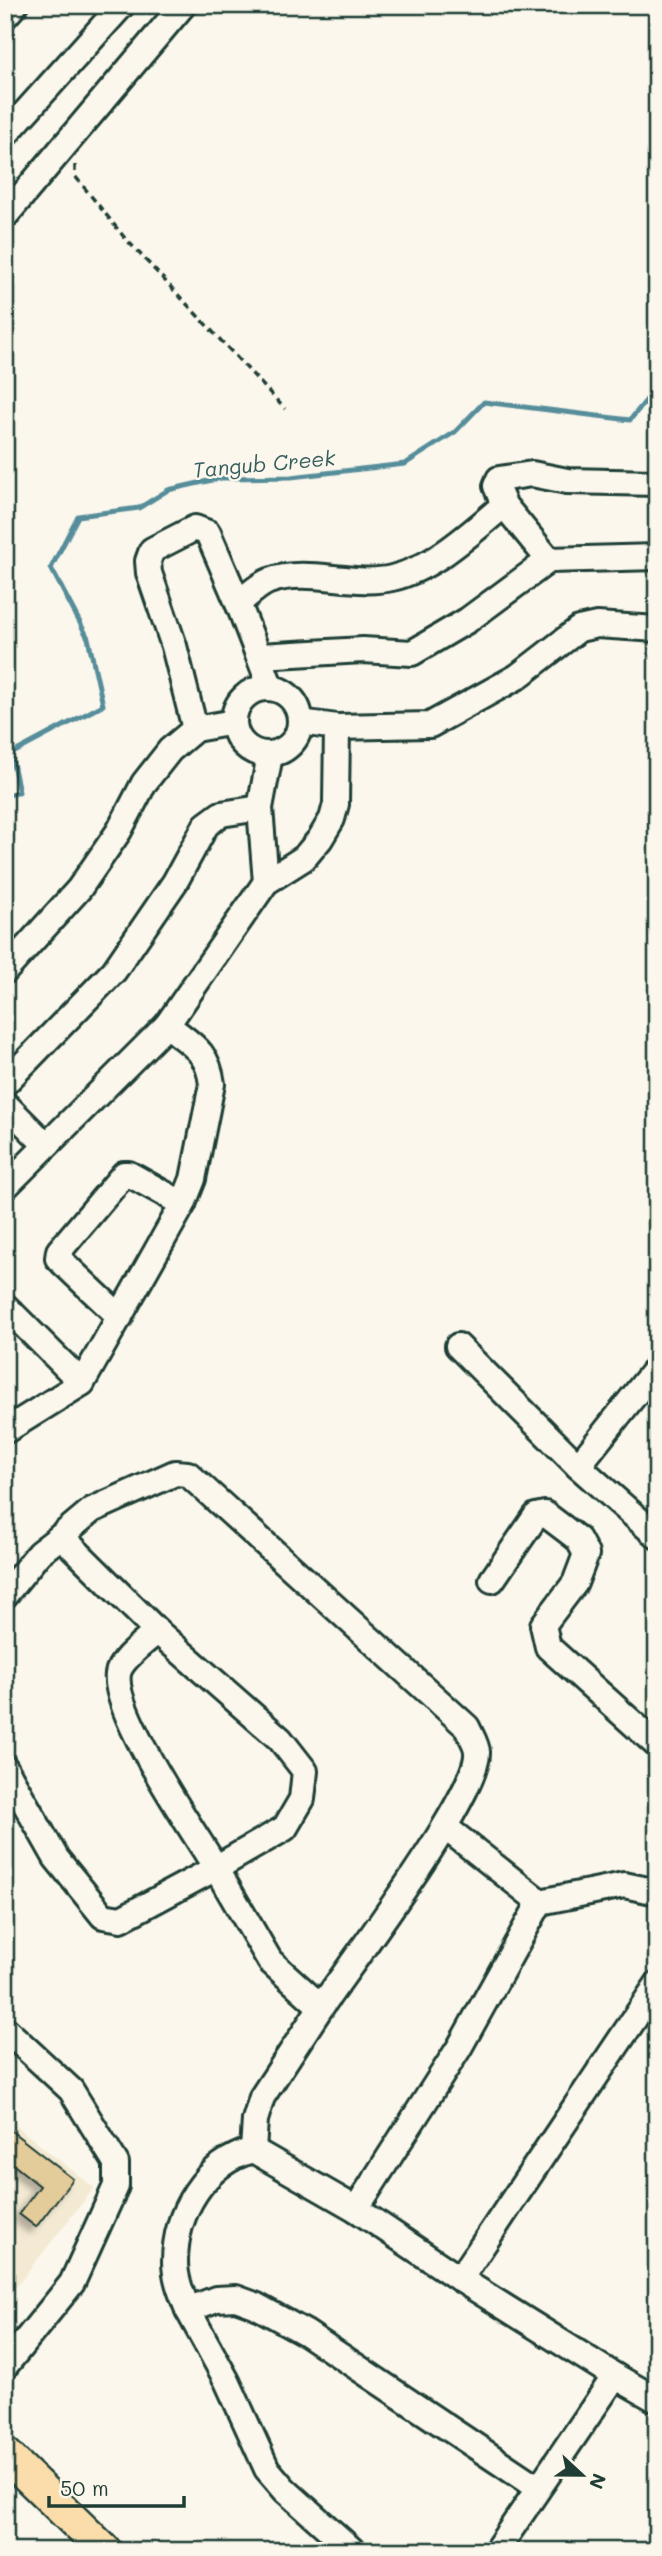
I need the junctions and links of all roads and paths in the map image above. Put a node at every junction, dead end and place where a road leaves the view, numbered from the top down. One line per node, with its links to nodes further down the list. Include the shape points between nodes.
1 (15, 5): 4 (street)
2 (122, 5): 5 (street)
3 (183, 5): 6 (street)
4 (5, 16)
5 (5, 135)
6 (75, 135): 7 (street); 8 (path, via 75,176 124,237)
7 (5, 216)
8 (285, 409)
9 (657, 483): 10 (street, via 567,481 525,474 496,482)
10 (504, 505): 12 (street); 13 (street, via 469,535 411,571 371,581 272,580)
11 (657, 557): 12 (street)
12 (549, 561): 15 (street, via 468,620 412,653 363,650)
13 (238, 603): 15 (street); 20 (street, via 208,533 202,529 195,528 152,550 149,573)
14 (657, 629): 19 (street, via 597,625 579,629 517,677 430,725)
15 (260, 656): 16 (street)
16 (271, 688): 17 (street, via 241,701); 18 (street, via 292,699)
17 (234, 722): 20 (street); 21 (street, via 245,746)
18 (300, 722): 19 (street); 21 (street, via 288,748)
19 (337, 727): 23 (street, via 332,819 304,858)
20 (195, 729): 24 (street, via 170,750 144,783 119,831 79,890)
21 (270, 755): 22 (street)
22 (260, 808): 23 (street); 26 (street, via 221,814 206,825 175,882 114,971)
23 (266, 882): 25 (street)
24 (5, 971)
25 (167, 1025): 28 (street); 30 (street, via 204,1054 211,1076 193,1179)
26 (5, 1083)
27 (5, 1104): 28 (street)
28 (46, 1145): 29 (street)
29 (5, 1187)
30 (183, 1204): 32 (street); 32 (street, via 124,1174 59,1251 58,1258)
31 (5, 1306): 35 (street)
32 (120, 1317): 35 (street)
33 (458, 1346): 37 (street)
34 (657, 1367): 37 (street)
35 (82, 1383): 36 (street)
36 (10, 1421)
37 (578, 1466): 38 (street)
38 (655, 1532)
39 (61, 1536): 41 (street, via 39,1553); 42 (street); 45 (street, via 93,1510 175,1473 188,1474 467,1727 477,1752 472,1778)
40 (492, 1580): 43 (street, via 541,1514 578,1539 586,1554 575,1583 543,1625 543,1637 548,1647)
41 (5, 1595)
42 (157, 1631): 46 (street, via 121,1666 118,1681 124,1712); 46 (street, via 280,1739 304,1771 302,1799 285,1828)
43 (657, 1745)
44 (5, 1768): 46 (street, via 57,1858 103,1916 121,1919)
45 (445, 1827): 48 (street); 50 (street)
46 (216, 1868): 50 (street, via 270,1961)
47 (657, 1892): 48 (street, via 624,1885)
48 (540, 1902): 53 (street, via 459,2048)
49 (657, 1985): 54 (street)
50 (321, 2007): 52 (street, via 262,2097)
51 (5, 2029): 56 (street, via 71,2090 116,2163 118,2174 72,2283)
52 (253, 2150): 53 (street); 55 (street, via 235,2155 201,2181 181,2224 174,2264)
53 (356, 2209): 54 (street)
54 (460, 2279): 57 (street)
55 (188, 2310): 60 (street, via 216,2299 236,2298 255,2305 306,2333); 62 (street, via 267,2469)
56 (5, 2366)
57 (615, 2376): 58 (street); 60 (street)
58 (657, 2400)
59 (5, 2454): 61 (main road)
60 (538, 2488): 63 (street)
61 (105, 2551)
62 (353, 2551)
63 (496, 2551)

